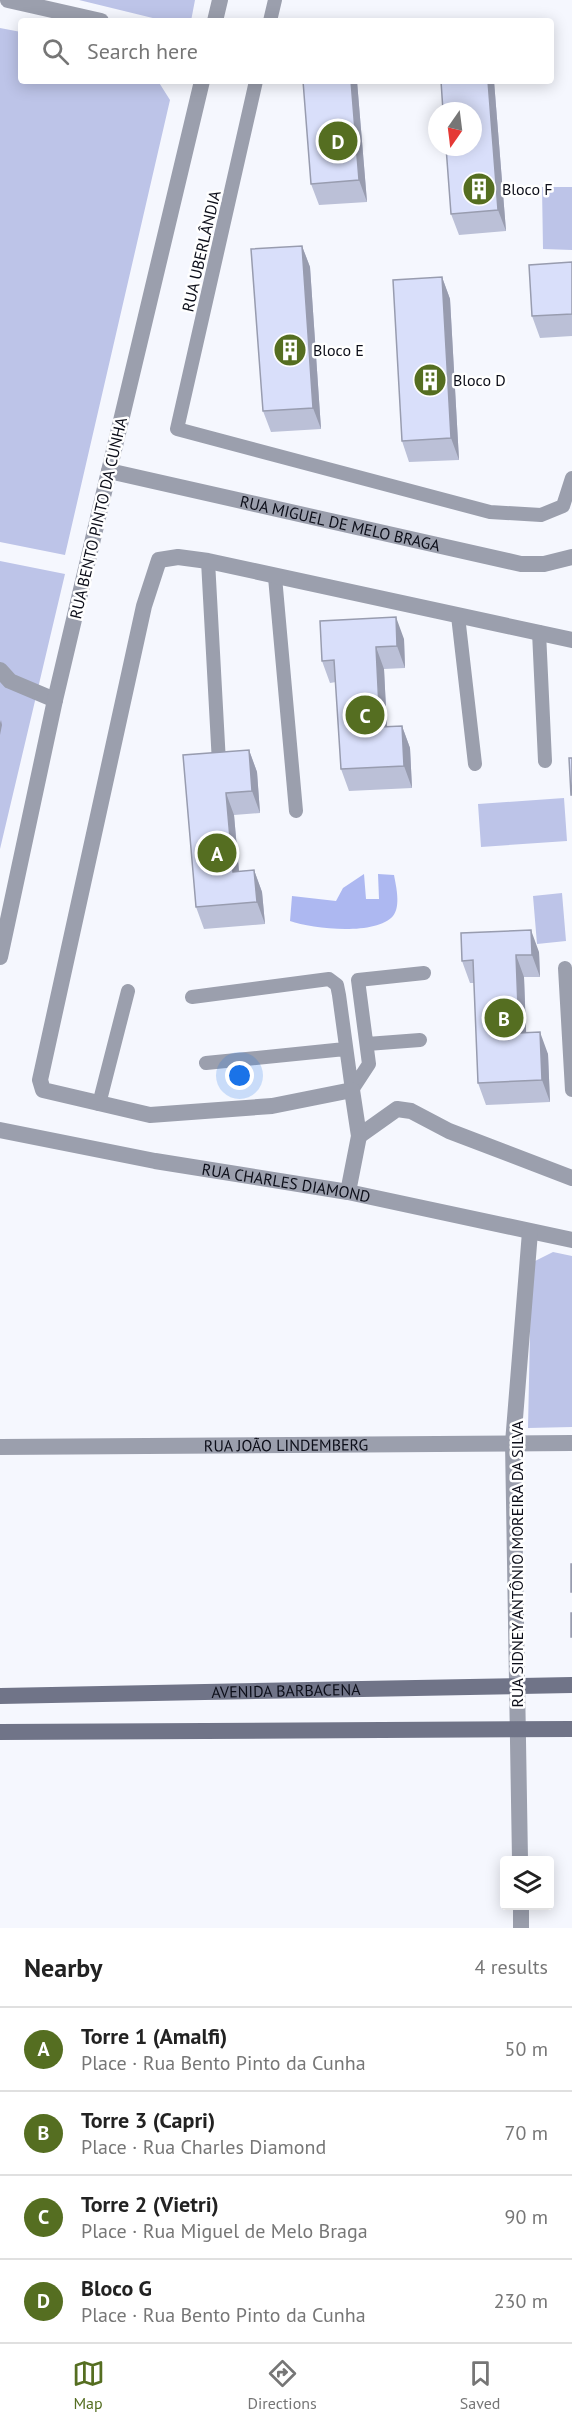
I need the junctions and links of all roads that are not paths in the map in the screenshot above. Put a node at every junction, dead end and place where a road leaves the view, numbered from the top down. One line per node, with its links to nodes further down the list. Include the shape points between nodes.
1 (8, 0): 4 (street)
2 (220, 0): 5 (street)
3 (275, 0): 6 (lane)
4 (88, 18)
5 (216, 18)
6 (271, 18)
7 (201, 84): 9 (street, RUA BENTO PINTO DA CUNHA)
8 (255, 84): 10 (lane, RUA UBERLÂNDIA, via 177,429 490,512 541,515 563,506)
9 (109, 471): 11 (street, RUA MIGUEL DE MELO BRAGA, via 521,564 544,564); 18 (street, RUA BENTO PINTO DA CUNHA)
10 (572, 478)
11 (572, 557)
12 (208, 561): 13 (street); 20 (lane); 35 (street, via 178,557 159,560 144,606 41,1073 43,1090)
13 (275, 577): 14 (street); 22 (lane)
14 (458, 616): 15 (street); 21 (lane)
15 (539, 632): 16 (street); 19 (lane)
16 (572, 640)
17 (0, 670): 18 (street, via 10,681)
18 (55, 700): 23 (street, RUA BENTO PINTO DA CUNHA)
19 (545, 761)
20 (219, 763)
21 (475, 764)
22 (296, 811)
23 (3, 926): 24 (street, RUA BENTO PINTO DA CUNHA)
24 (0, 957)
25 (565, 968): 34 (lane)
26 (424, 973): 30 (lane, via 358,980)
27 (128, 991): 35 (lane)
28 (192, 997): 31 (lane, via 329,979 337,985)
29 (420, 1040): 30 (lane)
30 (367, 1044): 33 (lane, via 369,1064)
31 (345, 1049): 32 (lane); 33 (lane)
32 (206, 1063)
33 (352, 1090): 35 (street, via 272,1106 150,1114); 37 (street)
34 (572, 1090)
35 (99, 1104)
36 (0, 1130): 39 (street, RUA CHARLES DIAMOND, via 155,1161)
37 (359, 1136): 38 (street, via 397,1109 411,1111 449,1131); 39 (street)
38 (572, 1178)
39 (348, 1192): 40 (street, RUA CHARLES DIAMOND)
40 (530, 1232): 41 (street, RUA CHARLES DIAMOND); 42 (street, RUA SIDNEY ANTÔNIO MOREIRA DA SILVA)
41 (572, 1240)
42 (513, 1443): 43 (street, RUA JOÃO LINDEMBERG); 44 (street, RUA JOÃO LINDEMBERG); 45 (street, RUA SIDNEY ANTÔNIO MOREIRA DA SILVA)
43 (572, 1443)
44 (0, 1447)
45 (518, 1685): 46 (main road, AVENIDA BARBACENA); 47 (main road, AVENIDA BARBACENA); 48 (street, RUA SIDNEY ANTÔNIO MOREIRA DA SILVA)
46 (572, 1685)
47 (0, 1696)
48 (518, 1728): 49 (main road); 50 (main road); 51 (street, RUA SIDNEY ANTÔNIO MOREIRA DA SILVA)
49 (572, 1729)
50 (0, 1732)
51 (520, 1856)
52 (521, 1910): 53 (street)
53 (521, 1928)

